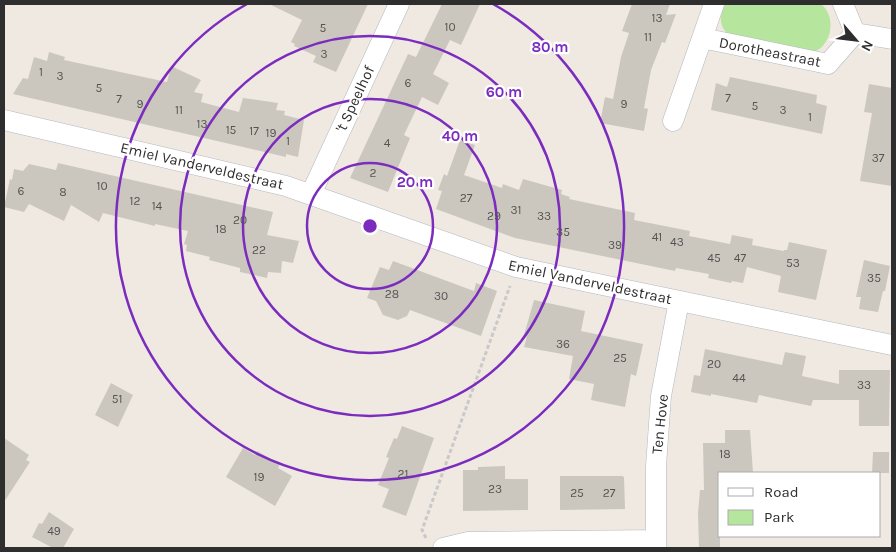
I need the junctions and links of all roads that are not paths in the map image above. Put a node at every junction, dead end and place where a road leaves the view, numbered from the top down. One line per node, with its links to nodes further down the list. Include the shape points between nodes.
1 (399, 4): 9 (street, 't Speelhof)
2 (714, 4): 5 (street, Dorotheastraat)
3 (843, 4): 4 (street)
4 (854, 33): 5 (street, Dorotheastraat, via 828,64); 6 (street)
5 (702, 38): 8 (street, Dorotheastraat)
6 (892, 39)
7 (4, 120): 9 (street, Emiel Vanderveldestraat)
8 (674, 121)
9 (311, 194): 10 (street, Emiel Vanderveldestraat, via 516,267)
10 (679, 302): 11 (street, Emiel Vanderveldestraat); 13 (street, Ten Hove, via 662,396 656,466)
11 (892, 345)
12 (434, 544): 13 (street)
13 (656, 544)

